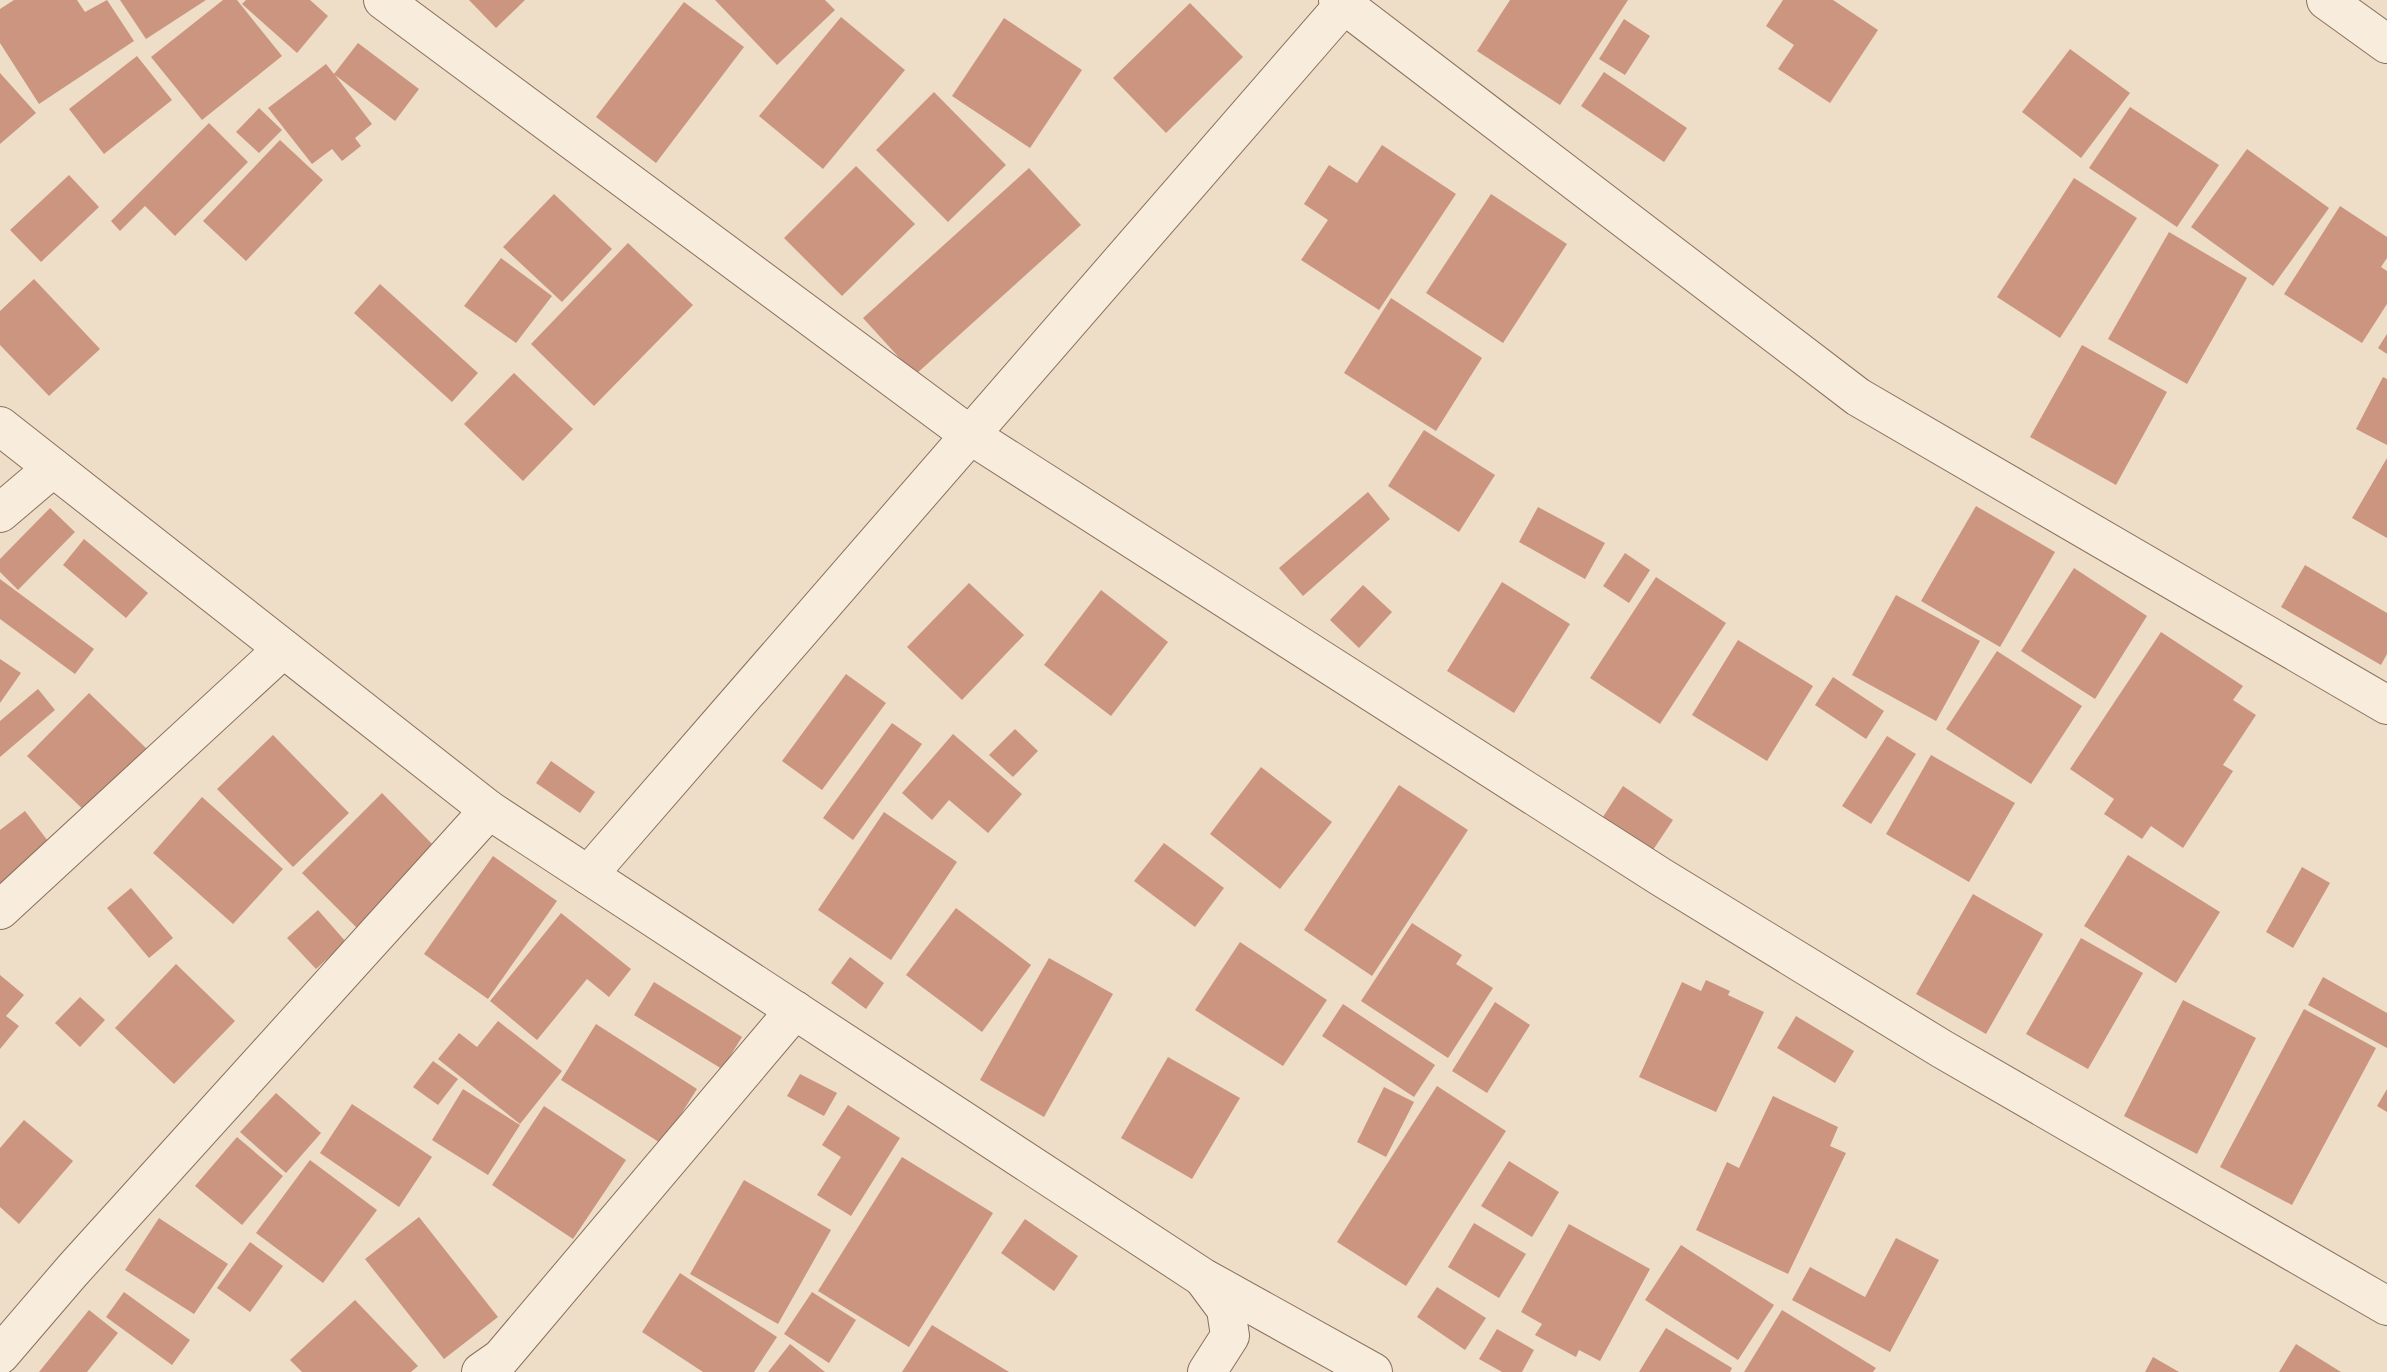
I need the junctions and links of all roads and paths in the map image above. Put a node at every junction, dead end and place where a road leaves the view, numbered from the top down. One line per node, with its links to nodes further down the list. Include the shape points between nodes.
1 (383, 0): 6 (street)
2 (2326, 0): 4 (street)
3 (1344, 1): 6 (street); 10 (street, via 1858,397)
4 (2387, 44)
5 (0, 426): 7 (street)
6 (970, 435): 12 (street); 16 (street, via 1661,877 1942,1049)
7 (53, 468): 8 (street); 9 (street)
8 (0, 513)
9 (283, 649): 11 (street); 13 (street)
10 (2387, 705)
11 (489, 810): 12 (street); 17 (street)
12 (588, 875): 14 (street)
13 (0, 910)
14 (794, 1010): 15 (street); 18 (street, via 500,1358)
15 (1202, 1277): 19 (street, via 1226,1309 1230,1336); 20 (street)
16 (2387, 1306)
17 (0, 1355)
18 (481, 1372)
19 (1207, 1372)
20 (1373, 1372)

